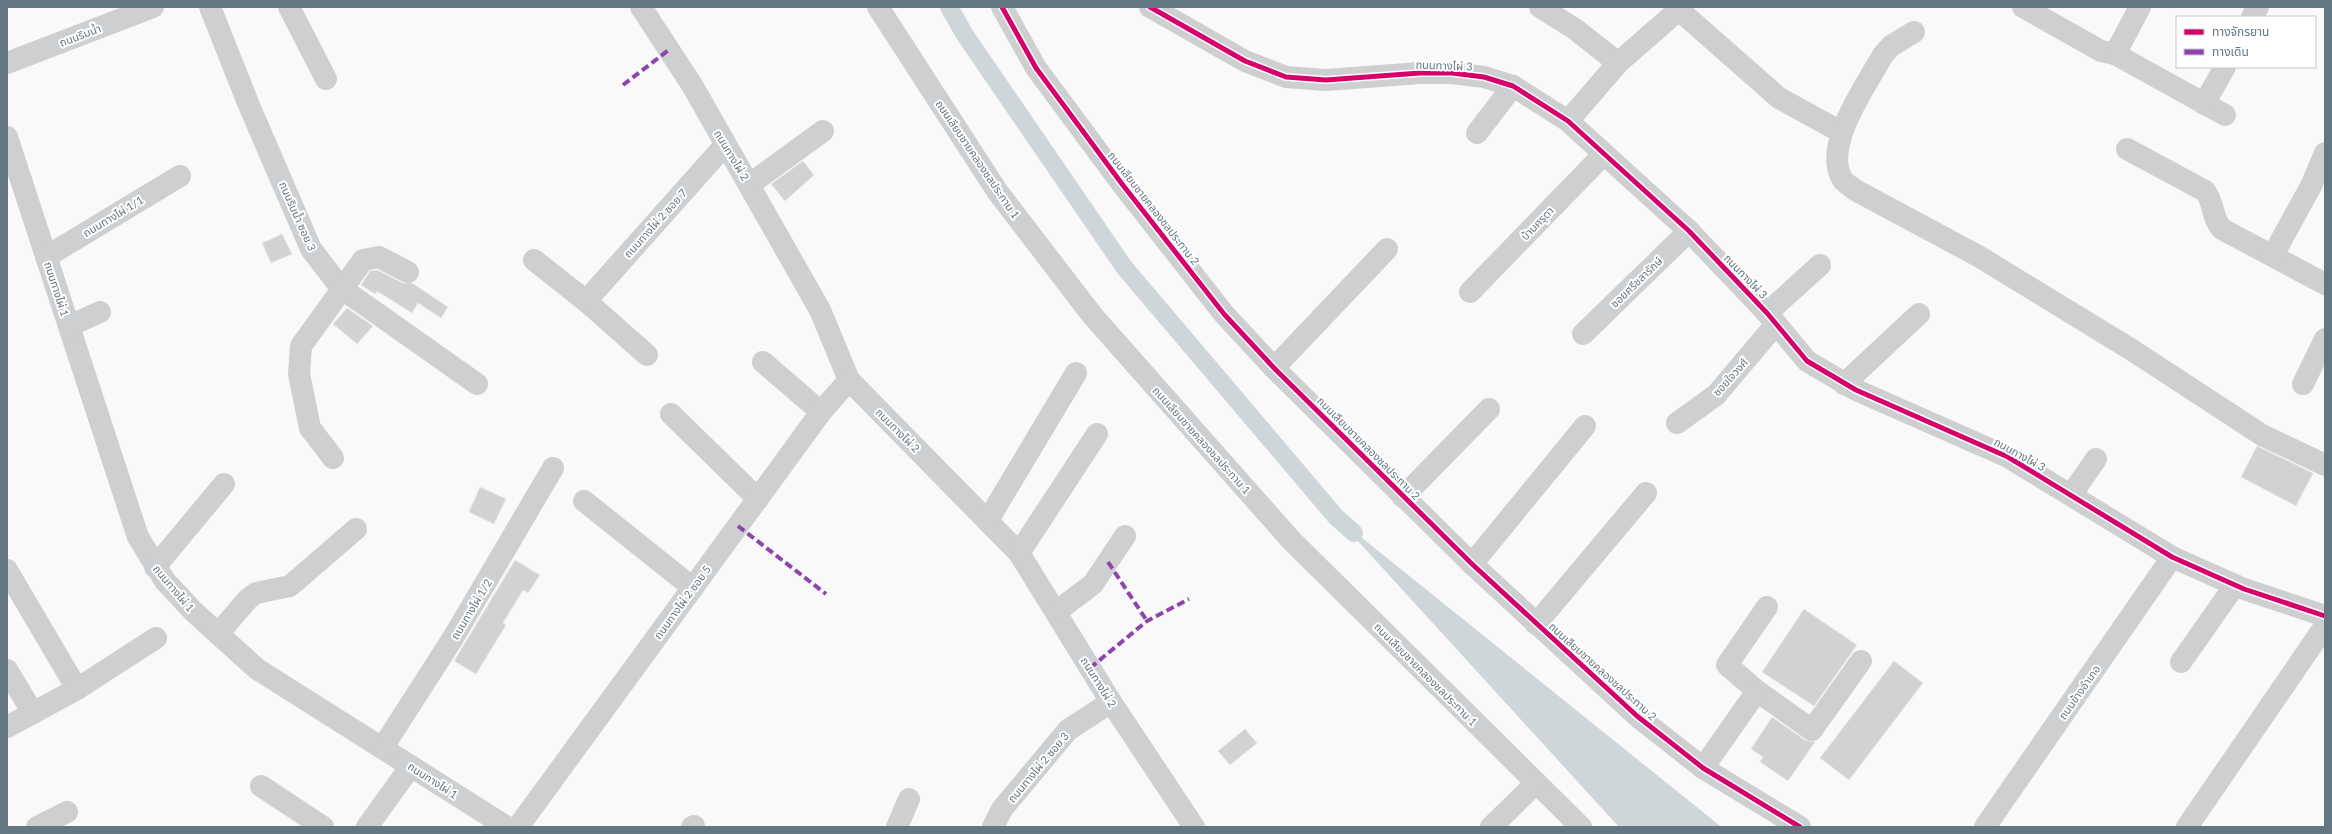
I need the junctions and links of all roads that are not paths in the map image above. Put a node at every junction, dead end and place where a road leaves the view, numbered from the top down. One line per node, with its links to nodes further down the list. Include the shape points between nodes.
1 (153, 7): 16 (street, ถนนริมน้ำ)
2 (210, 7): 42 (street, ถนนริมน้ำ ซอย 3, via 311,249)
3 (289, 7): 19 (street)
4 (641, 7): 28 (street, ถนนทางไผ่ 2, via 670,49)
5 (878, 7): 103 (street, ถนนเลียบชายคลองชลประทาน 1, via 996,191 1092,315 1291,540)
6 (1002, 7): 53 (street, ถนนเลียบชายคลองชลประทาน 2, via 1036,68 1122,184 1224,314)
7 (1150, 7): 20 (street, ถนนทางไผ่ 3, via 1245,61 1286,77 1326,80 1452,73 1484,77)
8 (1540, 7): 17 (street, via 1576,29)
9 (2023, 7): 15 (street, via 2101,51)
10 (2140, 7): 15 (street)
11 (2258, 7): 13 (street)
12 (1681, 8): 17 (street); 26 (street, via 1779,98)
13 (2253, 16)
14 (1914, 32): 26 (street, via 1883,55)
15 (2114, 54): 21 (street)
16 (7, 63)
17 (1618, 63): 23 (street)
18 (2224, 68): 21 (street)
19 (326, 79)
20 (1513, 86): 23 (street, ถนนทางไผ่ 3); 25 (street)
21 (2204, 104): 22 (street)
22 (2226, 115)
23 (1568, 120): 31 (street, ถนนทางไผ่ 3)
24 (824, 131): 33 (street)
25 (1476, 132)
26 (1841, 132): 67 (street, via 1837,164 1843,181 1980,257 2132,350 2257,432)
27 (7, 137): 37 (street, ถนนทางไผ่ 1)
28 (725, 145): 33 (street, ถนนทางไผ่ 2); 44 (street, ถนนทางไผ่ 2 ซอย 7)
29 (2127, 149): 36 (street, via 2200,188 2210,199 2222,229)
30 (2325, 152): 36 (street, via 2311,186)
31 (1604, 154): 34 (street, ถนนทางไผ่ 3); 43 (street, บ้านศรุตา)
32 (180, 176): 37 (street, ถนนทางไผ่ 1/1)
33 (750, 184): 55 (street, ถนนทางไผ่ 2, via 820,310)
34 (1689, 231): 47 (street, ถนนทางไผ่ 3); 49 (street, ซอยศรีชลารักษ์)
35 (1387, 249): 53 (street)
36 (2273, 255): 41 (street)
37 (46, 257): 48 (street, ถนนทางไผ่ 1)
38 (534, 260): 44 (street)
39 (1820, 265): 47 (street, ซอยใจวงศ์)
40 (408, 272): 42 (street, via 383,259 370,257 363,260)
41 (2325, 284)
42 (341, 288): 56 (street, ถนนริมน้ำ ซอย 3); 65 (street, via 301,346 299,374 310,428)
43 (1470, 292)
44 (586, 301): 51 (street)
45 (100, 312): 48 (street)
46 (1919, 314): 57 (street)
47 (1772, 318): 57 (street, ถนนทางไผ่ 3, via 1807,361); 62 (street, ซอยใจวงศ์, via 1716,395)
48 (69, 326): 81 (street, ถนนทางไผ่ 1, via 138,537)
49 (1583, 334)
50 (2325, 339): 58 (street)
51 (647, 355)
52 (763, 362): 60 (street)
53 (1274, 368): 72 (street, ถนนเลียบชายคลองชลประทาน 2)
54 (1076, 373): 75 (street)
55 (849, 380): 60 (street, ถนนทางไผ่ 2 ซอย 5); 75 (street, ถนนทางไผ่ 2)
56 (476, 384)
57 (1844, 384): 71 (street, ถนนทางไผ่ 3, via 2008,456)
58 (2303, 384)
59 (1488, 409): 72 (street)
60 (821, 412): 73 (street, ถนนทางไผ่ 2 ซอย 5)
61 (671, 414): 73 (street)
62 (1677, 423)
63 (1585, 426): 80 (street)
64 (1097, 434): 78 (street)
65 (333, 458)
66 (2096, 459): 71 (street)
67 (2325, 466)
68 (553, 468): 100 (street, ถนนทางไผ่ 1/2, via 453,638)
69 (224, 484): 81 (street)
70 (1646, 493): 88 (street)
71 (2071, 495): 79 (street, ถนนทางไผ่ 3)
72 (1403, 497): 80 (street, ถนนเลียบชายคลองชลประทาน 2)
73 (758, 499): 84 (street, ถนนทางไผ่ 2 ซอย 5)
74 (584, 502): 84 (street)
75 (988, 520): 78 (street, ถนนทางไผ่ 2)
76 (356, 529): 90 (street, via 290,586 256,593 248,599)
77 (1125, 536): 86 (street, via 1093,584)
78 (1019, 553): 86 (street, ถนนทางไผ่ 2)
79 (2172, 557): 83 (street, ถนนทางไผ่ 3); 118 (street, ถนนข้างอำเภอ)
80 (1472, 564): 88 (street, ถนนเลียบชายคลองชลประทาน 2)
81 (155, 568): 90 (street, ถนนทางไผ่ 1)
82 (7, 570): 95 (street)
83 (2235, 585): 87 (street, ถนนทางไผ่ 3); 93 (street)
84 (693, 588): 111 (street, ถนนทางไผ่ 2 ซอย 5)
85 (1768, 607): 96 (street, via 1727,665)
86 (1056, 612): 97 (street, ถนนทางไผ่ 2)
87 (2325, 616)
88 (1536, 624): 102 (street, ถนนเลียบชายคลองชลประทาน 2, via 1637,716)
89 (2325, 626): 119 (street)
90 (218, 634): 100 (street, ถนนทางไผ่ 1, via 257,669)
91 (156, 638): 95 (street)
92 (1861, 661): 96 (street, via 1812,730)
93 (2181, 662)
94 (7, 670): 98 (street)
95 (77, 689): 98 (street)
96 (1757, 692): 102 (street)
97 (1111, 702): 113 (street, ถนนทางไผ่ 2 ซอย 3, via 1068,730 1002,809); 114 (street, ถนนทางไผ่ 2)
98 (32, 713): 99 (street)
99 (7, 727)
100 (383, 747): 101 (street, ถนนทางไผ่ 1)
101 (412, 766): 109 (street); 110 (street, ถนนทางไผ่ 1)
102 (1703, 768): 117 (street, ถนนเลียบชายคลองชลประทาน 2)
103 (1536, 783): 115 (street); 116 (street, ถนนเลียบชายคลองชลประทาน 1)
104 (261, 786): 108 (street)
105 (910, 799): 112 (street)
106 (67, 812): 107 (street)
107 (37, 827)
108 (323, 827)
109 (367, 827)
110 (507, 827)
111 (518, 827)
112 (897, 827)
113 (993, 827)
114 (1194, 827)
115 (1491, 827)
116 (1581, 827)
117 (1800, 827)
118 (1985, 827)
119 (2187, 827)

